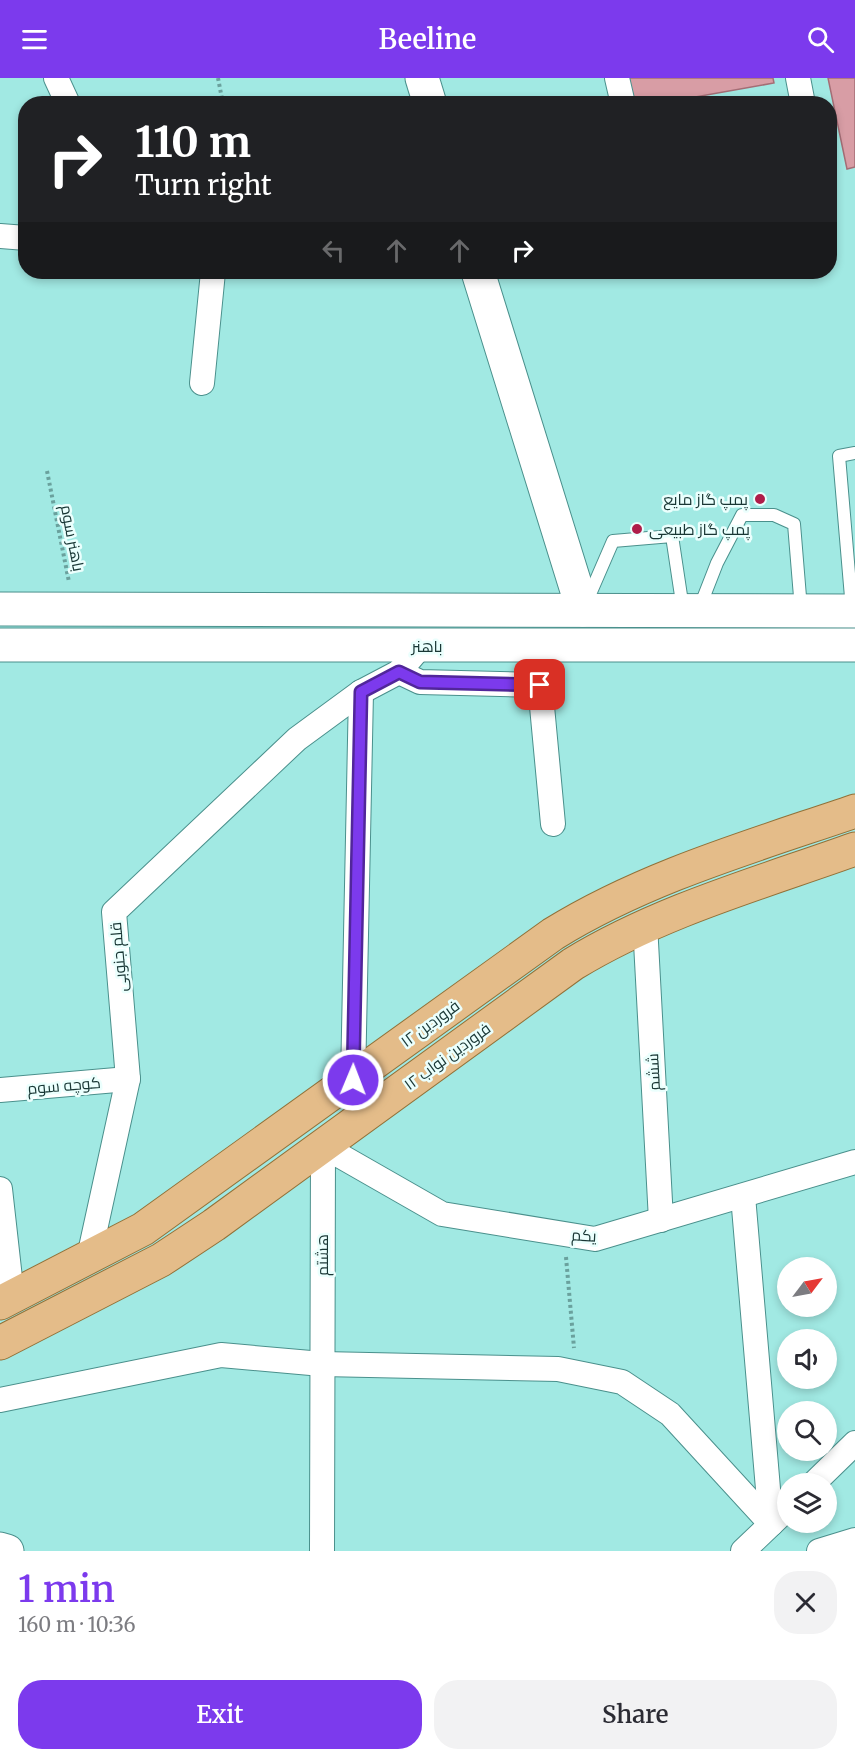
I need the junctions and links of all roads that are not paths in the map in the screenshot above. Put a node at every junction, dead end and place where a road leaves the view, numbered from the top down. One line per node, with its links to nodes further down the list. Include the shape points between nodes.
1 (56, 78): 5 (street)
2 (422, 78): 6 (main road)
3 (617, 78): 7 (street)
4 (798, 78): 8 (street)
5 (64, 96)
6 (428, 96)
7 (621, 96)
8 (801, 96)
9 (0, 236): 10 (street)
10 (18, 237)
11 (212, 279): 13 (street)
12 (475, 279): 16 (main road)
13 (202, 383)
14 (855, 453): 19 (lane, via 839,456)
15 (0, 609): 16 (main road)
16 (583, 610): 17 (main road); 17 (lane, via 613,542 672,536)
17 (691, 610): 18 (main road); 18 (lane, via 742,515 774,515 794,524)
18 (801, 611): 19 (main road)
19 (854, 611)
20 (0, 645): 22 (main road, باهنر)
21 (855, 645): 22 (main road, باهنر)
22 (421, 646): 23 (street)
23 (399, 672): 24 (street); 26 (street, via 420,682 540,685)
24 (361, 692): 29 (street, قلم جنوبی, via 297,739 114,912); 30 (street)
25 (854, 814): 30 (main road, ۱۲ فروردین, via 631,891 591,911 553,934)
26 (553, 824)
27 (855, 849): 28 (main road, ۱۲ فروردین نواب)
28 (645, 924): 32 (main road, ۱۲ فروردین نواب, via 573,964); 36 (street, ششم)
29 (128, 1079): 31 (street, کوچه سوم); 37 (street, قلم جنوبی)
30 (353, 1080): 37 (main road, ۱۲ فروردین, via 177,1207)
31 (0, 1090)
32 (323, 1146): 36 (street, یکم, via 442,1214 595,1239); 39 (main road, ۱۲ فروردین نواب, via 161,1260); 40 (street, هشتم)
33 (855, 1162): 35 (street, یکم)
34 (0, 1189): 38 (street)
35 (743, 1196): 36 (street, یکم); 44 (street)
36 (661, 1220)
37 (89, 1257): 38 (main road, ۱۲ فروردین)
38 (6, 1300)
39 (0, 1343)
40 (322, 1364): 41 (street, via 221,1355); 45 (street, via 558,1369 622,1382 670,1413); 50 (street, هشتم)
41 (0, 1400)
42 (855, 1443): 43 (street)
43 (824, 1473)
44 (777, 1498)
45 (777, 1514)
46 (777, 1518): 51 (street)
47 (855, 1540): 52 (street)
48 (0, 1549): 49 (main road)
49 (7, 1551)
50 (322, 1551)
51 (743, 1551)
52 (819, 1551)

